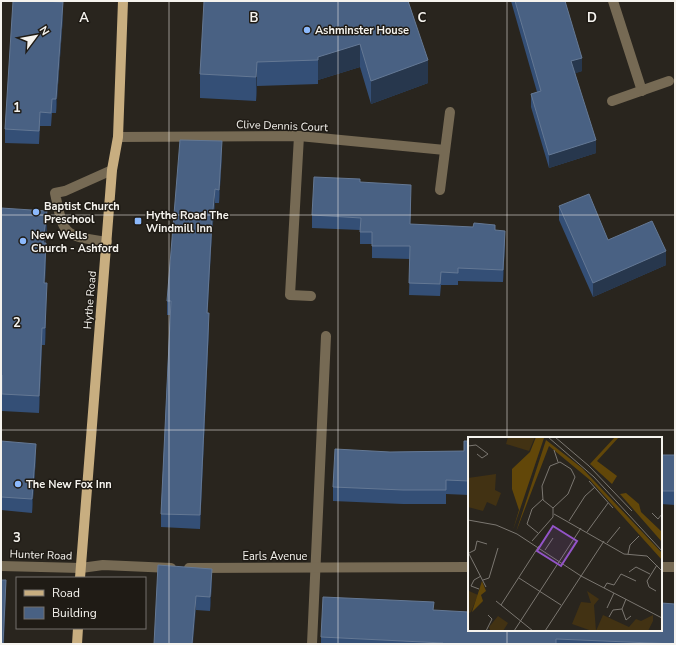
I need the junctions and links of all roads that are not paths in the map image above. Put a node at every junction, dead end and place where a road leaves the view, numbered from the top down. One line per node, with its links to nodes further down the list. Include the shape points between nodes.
1 (123, 1): 8 (main road, Hythe Road)
2 (613, 1): 4 (street)
3 (669, 81): 4 (street)
4 (642, 91): 5 (street)
5 (612, 101)
6 (450, 112): 9 (street)
7 (299, 136): 8 (street, Clive Dennis Court); 9 (street, Clive Dennis Court); 13 (street, via 290,295)
8 (118, 137): 10 (main road, Hythe Road)
9 (445, 150): 11 (street)
10 (112, 170): 12 (main road, Hythe Road); 12 (street, via 65,192 55,193 63,227 68,233 76,238)
11 (440, 190)
12 (107, 242): 20 (main road, Hythe Road)
13 (311, 296)
14 (326, 336): 16 (street)
15 (1, 566): 20 (street, Hunter Road)
16 (316, 567): 17 (street, Earls Avenue); 20 (street, Earls Avenue, via 146,569 103,565); 23 (street)
17 (468, 567)
18 (662, 567): 19 (street)
19 (675, 567)
20 (81, 573)
21 (78, 629): 22 (main road)
22 (77, 644)
23 (312, 644)

